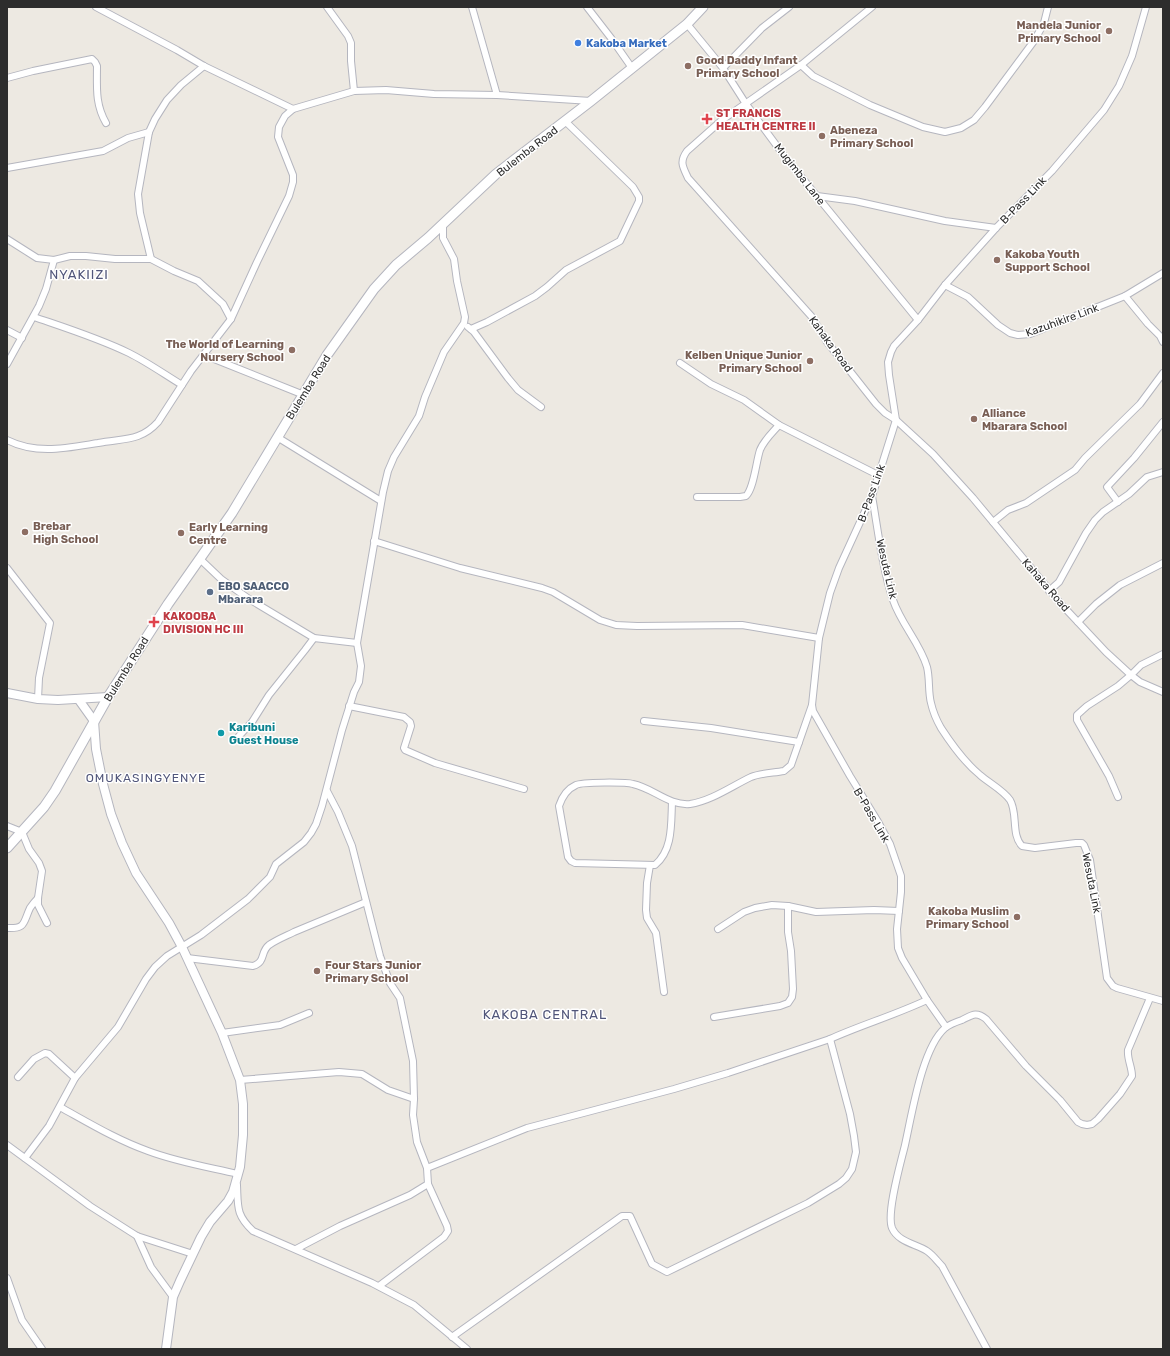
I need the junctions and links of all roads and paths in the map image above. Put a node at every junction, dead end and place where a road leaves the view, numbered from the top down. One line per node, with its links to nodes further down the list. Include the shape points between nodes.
1 (96, 7): 12 (street)
2 (327, 7): 16 (street, via 351,43)
3 (472, 7): 17 (street)
4 (587, 7): 13 (street)
5 (703, 7): 10 (main road, Bulemba Road)
6 (789, 7): 14 (street, via 762,28)
7 (872, 7): 11 (street, Kahaka Road)
8 (1048, 7): 11 (street, via 1044,24 1034,41 985,107 974,120 961,128 945,132 923,127 870,105 813,76)
9 (1146, 7): 27 (street, B-Pass Link, via 1132,56 1119,86 1104,110 1052,171)
10 (687, 24): 13 (main road, Bulemba Road); 14 (street, Mugimba Lane)
11 (801, 65): 19 (street, Kahaka Road)
12 (204, 66): 20 (street); 23 (street, via 167,100)
13 (632, 68): 18 (main road, Bulemba Road)
14 (723, 68): 19 (street, Mugimba Lane)
15 (7, 78): 22 (street, via 92,59 97,66 100,113)
16 (354, 91): 17 (street); 20 (street)
17 (496, 95): 18 (street)
18 (591, 101): 21 (main road, Bulemba Road)
19 (746, 104): 25 (street, Mugimba Lane); 49 (street, Kahaka Road, via 722,120 687,151 682,157 682,166 688,178 812,317 876,404)
20 (293, 109): 35 (street, via 285,116 279,127 278,137 293,175 289,196)
21 (565, 121): 26 (main road, Bulemba Road, via 496,174); 38 (street, via 633,187 639,201 620,241 566,270 535,296)
22 (106, 123)
23 (149, 132): 24 (street, via 128,138 103,151); 29 (street, via 138,194)
24 (7, 168)
25 (817, 196): 27 (street, via 855,201 945,221); 36 (street, Mugimba Lane)
26 (443, 224): 37 (street, via 443,238 454,259); 47 (main road, Bulemba Road, via 374,288 327,355)
27 (996, 228): 32 (street, B-Pass Link)
28 (7, 239): 30 (street, via 37,258)
29 (151, 259): 30 (street, via 115,260 70,256); 35 (street, via 198,281 223,304)
30 (54, 260): 34 (street, via 46,290)
31 (1163, 273): 33 (street, Kazuhikire Link)
32 (946, 285): 33 (street, Kazuhikire Link, via 968,297 998,325 1018,335 1030,334); 36 (street, B-Pass Link)
33 (1125, 296): 41 (street)
34 (34, 317): 40 (street); 46 (street, via 91,336 130,354)
35 (231, 319): 42 (street)
36 (918, 320): 49 (street, B-Pass Link, via 894,346 888,362)
37 (464, 323): 38 (street); 58 (street, via 444,352 418,416 394,457)
38 (471, 328): 48 (street, via 518,390)
39 (7, 330): 40 (street)
40 (22, 338): 44 (street)
41 (1163, 342)
42 (204, 355): 46 (street); 47 (street)
43 (680, 363): 51 (street, via 711,384 744,400)
44 (7, 364)
45 (1163, 374): 60 (street, via 1140,404 1084,458 1075,470 1026,503 1008,510)
46 (182, 385): 53 (street, via 158,422 141,435 67,449 39,449)
47 (304, 395): 52 (main road, Bulemba Road)
48 (541, 407)
49 (896, 420): 55 (street, B-Pass Link); 60 (street, Kahaka Road, via 933,454)
50 (1163, 422): 59 (street, via 1107,487)
51 (779, 425): 55 (street); 57 (street, via 760,450 746,496)
52 (277, 437): 58 (street); 62 (main road, Bulemba Road, via 232,513)
53 (7, 440)
54 (1163, 472): 59 (street, via 1147,477)
55 (878, 475): 56 (street, B-Pass Link)
56 (872, 496): 68 (street, B-Pass Link, via 839,568); 101 (street, Wesuta Link, via 886,573 894,601 927,668 930,703 940,726 960,755 978,774 1011,801 1018,839 1022,846 1035,848 1076,843 1084,845 1090,860 1108,978 1113,986)
57 (696, 497)
58 (381, 501): 61 (street)
59 (1118, 502): 65 (street, via 1095,520 1059,582)
60 (993, 522): 65 (street, Kahaka Road)
61 (374, 541): 68 (street, via 460,568 542,588 600,620 616,625 742,625); 69 (street)
62 (200, 558): 67 (street, via 221,579); 74 (main road, Bulemba Road)
63 (1163, 563): 66 (street, via 1120,585)
64 (7, 568): 75 (street, via 50,623 39,678)
65 (1049, 591): 66 (street, Kahaka Road)
66 (1078, 622): 71 (street, Kahaka Road)
67 (314, 638): 69 (street); 81 (street)
68 (818, 638): 77 (street, B-Pass Link)
69 (356, 643): 78 (street, via 361,666 359,682)
70 (1163, 654): 71 (street, via 1141,665)
71 (1131, 675): 72 (street, Kahaka Road); 85 (street, via 1077,715 1077,720)
72 (1163, 692)
73 (7, 693): 75 (street)
74 (108, 697): 76 (street); 79 (main road, Bulemba Road)
75 (38, 699): 76 (street)
76 (79, 700): 79 (street)
77 (812, 705): 82 (street); 94 (street, B-Pass Link, via 817,719 890,844 901,876)
78 (349, 706): 83 (street, via 408,720 411,726 405,750 435,763); 84 (street, via 329,775)
79 (94, 721): 88 (main road, Bulemba Road, via 56,791); 98 (street, via 96,750 103,784 122,843 136,873)
80 (644, 721): 82 (street, via 711,728)
81 (239, 736)
82 (799, 742): 86 (street, via 791,765 784,771 752,777 697,802)
83 (524, 789)
84 (327, 791): 92 (street, via 352,846); 98 (street, via 316,824 304,842 276,864 270,878 248,899)
85 (1118, 797)
86 (672, 802): 90 (street, via 671,834 659,861); 90 (street, via 642,787 627,783 577,784 566,791 561,799 559,806 570,861)
87 (7, 826): 88 (street)
88 (22, 832): 89 (main road, Bulemba Road); 91 (street, via 42,871)
89 (7, 848)
90 (650, 865): 100 (street, via 646,910 647,918 656,933)
91 (38, 898): 95 (street, via 38,905); 96 (street, via 30,908 23,926)
92 (366, 902): 99 (street, via 274,942 266,949 259,964 253,966); 112 (street, via 390,983 400,998 413,1061)
93 (788, 906): 94 (street, via 816,912); 97 (street, via 755,908); 105 (street, via 793,974 792,997 780,1006)
94 (899, 911): 102 (street, B-Pass Link, via 898,948)
95 (47, 923)
96 (7, 928)
97 (718, 929)
98 (182, 947): 99 (street); 110 (street, via 155,967 118,1027)
99 (187, 958): 107 (street)
100 (664, 992)
101 (1150, 998): 103 (street, Wesuta Link); 106 (street, via 1128,1050 1132,1076 1106,1111 1092,1124 1087,1125 1078,1122 981,1015 972,1015)
102 (927, 1000): 106 (street, B-Pass Link); 108 (street)
103 (1163, 1001)
104 (309, 1013): 107 (street, via 280,1024)
105 (714, 1017)
106 (946, 1027): 129 (street, via 930,1052 922,1073 897,1182 891,1223 899,1237 927,1250 942,1266)
107 (222, 1033): 111 (street)
108 (830, 1039): 116 (street, via 674,1090 527,1128); 125 (street, via 850,1114 856,1152 852,1170 839,1184 808,1203 667,1272 652,1264 630,1216 622,1216)
109 (18, 1077): 110 (street, via 44,1053 49,1054)
110 (75, 1078): 113 (street)
111 (240, 1080): 112 (street, via 353,1073 362,1074 388,1090); 117 (street, via 243,1122)
112 (414, 1099): 116 (street, via 413,1115 417,1142)
113 (60, 1107): 115 (street); 117 (street, via 149,1152)
114 (7, 1146): 115 (street)
115 (25, 1158): 119 (street, via 90,1206)
116 (427, 1168): 118 (street)
117 (237, 1176): 120 (street, via 239,1214 247,1226); 121 (street, via 231,1196 210,1222)
118 (428, 1184): 120 (street); 123 (street, via 448,1231)
119 (137, 1236): 121 (street); 124 (street, via 151,1267)
120 (296, 1249): 123 (street)
121 (194, 1254): 124 (street)
122 (7, 1278): 126 (street, via 22,1320)
123 (379, 1286): 125 (street, via 414,1305)
124 (173, 1298): 127 (street)
125 (452, 1337): 128 (street)
126 (42, 1349)
127 (166, 1349)
128 (467, 1349)
129 (987, 1349)

